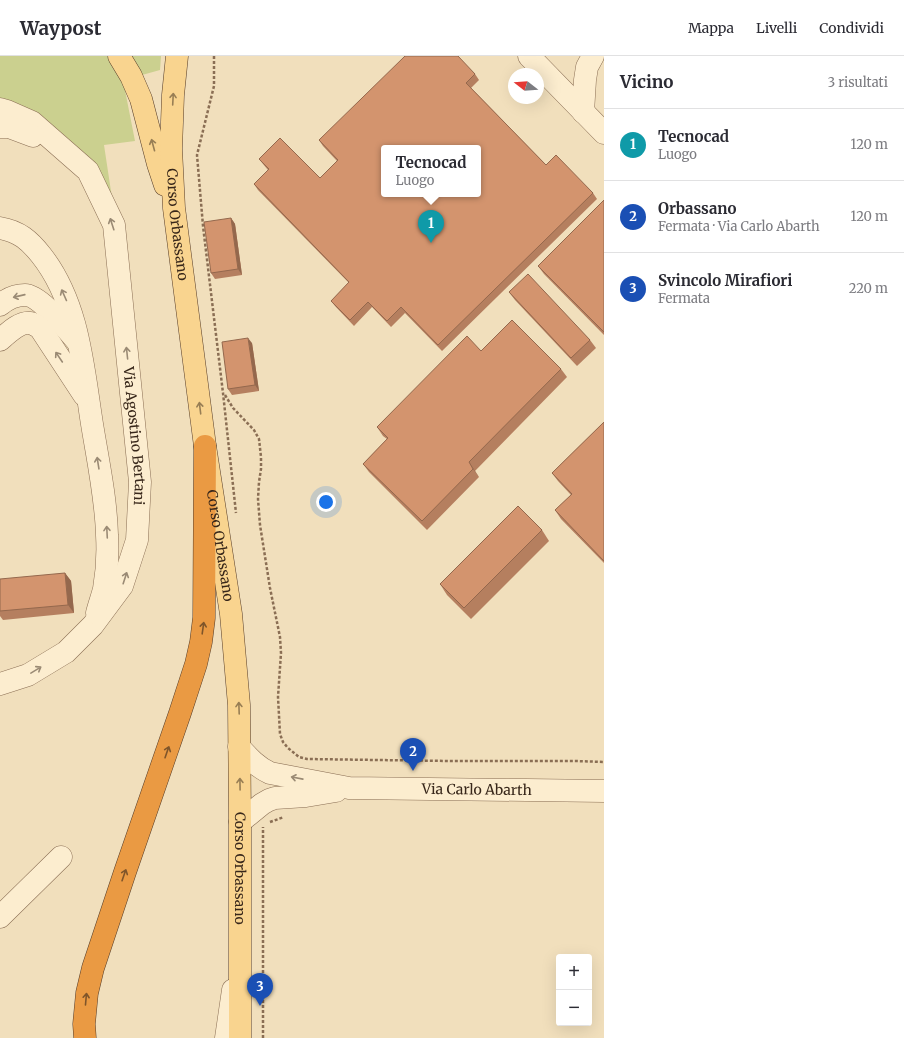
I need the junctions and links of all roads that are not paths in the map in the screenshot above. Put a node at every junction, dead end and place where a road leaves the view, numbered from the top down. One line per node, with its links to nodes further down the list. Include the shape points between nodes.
1 (119, 56): 10 (main road, one-way to 1, via 158,164 141,99)
2 (177, 56): 10 (main road, Corso Orbassano, one-way to 2, via 171,149)
3 (529, 56): 6 (street)
4 (593, 56): 6 (street, via 587,67)
5 (0, 109): 9 (street, Via Agostino Bertani, via 32,122)
6 (583, 112): 8 (street)
7 (0, 127): 9 (street, Via Agostino Bertani, via 9,127)
8 (604, 133)
9 (57, 144): 17 (street, Via Agostino Bertani, one-way to 9, via 122,586 137,540 140,482 114,225 88,171)
10 (174, 208): 16 (main road, Corso Orbassano, one-way to 10)
11 (0, 228): 14 (street, one-way to 11, via 68,304 58,280 46,262 33,245 21,235)
12 (0, 305): 14 (street, one-way to 12, via 35,297 26,294 15,296)
13 (0, 340): 15 (street, one-way to 13, via 40,328 32,323 25,323)
14 (79, 344): 15 (street)
15 (88, 401): 17 (street, one-way to 15, via 104,588 107,536)
16 (205, 446): 19 (main road, Corso Orbassano, one-way to 16, via 239,705 231,614); 26 (highway, one-way to 16, via 87,993 93,968 180,713 201,642 204,618)
17 (93, 625): 18 (street, Via Agostino Bertani, one-way to 17, via 28,675 66,652)
18 (0, 684)
19 (239, 747): 20 (street, Via Carlo Abarth, one-way to 19, via 270,773 254,764); 22 (main road, Corso Orbassano, one-way to 19)
20 (349, 788): 21 (street, Via Carlo Abarth); 22 (street, Via Carlo Abarth, via 306,796 275,798 262,804)
21 (604, 791)
22 (240, 822): 25 (main road, Corso Orbassano)
23 (61, 857): 24 (street)
24 (0, 917)
25 (241, 936): 27 (street); 28 (main road, Corso Orbassano)
26 (85, 1038)
27 (226, 1038)
28 (240, 1038)

